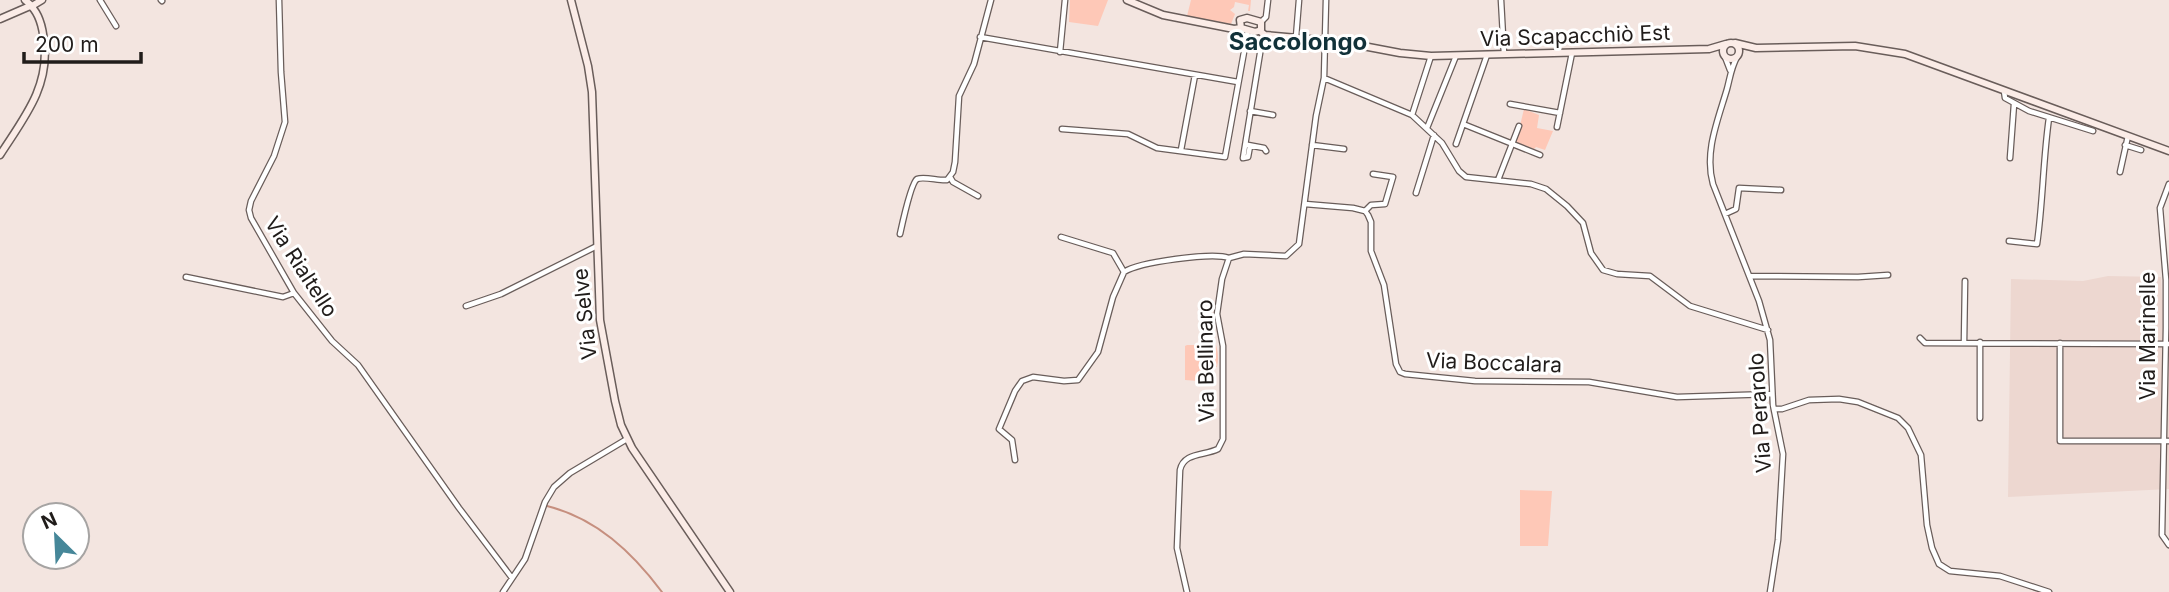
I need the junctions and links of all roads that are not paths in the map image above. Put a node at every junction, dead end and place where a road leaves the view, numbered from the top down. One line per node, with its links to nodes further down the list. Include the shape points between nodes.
1 (100, 0): 14 (street)
2 (279, 0): 91 (street, Via Rialtello, via 285,122 249,210)
3 (571, 0): 84 (main road, Via Selve, via 592,92)
4 (991, 0): 18 (street)
5 (1065, 0): 25 (street)
6 (1128, 0): 15 (main road, Via Scapacchiò Est, via 1163,15)
7 (1268, 0): 13 (street)
8 (1299, 0): 19 (street)
9 (1501, 0): 28 (street)
10 (34, 2): 12 (main road); 67 (main road, via 47,60 36,99)
11 (1326, 3): 20 (street)
12 (0, 19)
13 (1261, 22): 15 (main road, via 1243,18); 17 (main road)
14 (116, 26)
15 (1241, 28): 16 (main road, Via Scapacchiò Est)
16 (1248, 32): 17 (main road, Via Scapacchiò Est); 34 (street)
17 (1261, 33): 19 (main road, Via Scapacchiò Est); 43 (street)
18 (980, 37): 25 (street); 72 (street, via 972,69 958,96 955,162)
19 (1296, 38): 20 (main road, Via Scapacchiò Est)
20 (1325, 40): 29 (main road, Via Scapacchiò Est); 36 (street)
21 (1735, 43): 22 (main road, Via Scapacchiò Est); 23 (main road, Via Scapacchiò Est); 32 (main road)
22 (1726, 44): 24 (main road, Via Scapacchiò Est); 31 (main road)
23 (1756, 48): 32 (main road, Via Scapacchiò Est); 40 (main road, Via Scapacchiò Est, via 1879,49 1918,58)
24 (1709, 49): 26 (main road, Via Scapacchiò Est); 31 (main road, Via Scapacchiò Est)
25 (1060, 52): 35 (street)
26 (1572, 53): 28 (main road, Via Scapacchiò Est); 44 (street)
27 (1487, 55): 28 (main road, Via Scapacchiò Est); 30 (main road, Via Scapacchiò Est); 48 (street)
28 (1504, 55)
29 (1431, 56): 30 (main road, Via Scapacchiò Est); 46 (street)
30 (1456, 56): 51 (street)
31 (1725, 56): 32 (main road, Via Scapacchiò Est); 33 (street)
32 (1738, 56): 33 (street, Via Perarolo)
33 (1731, 71): 80 (street, Via Perarolo, via 1709,165)
34 (1239, 74): 38 (street); 39 (street)
35 (1195, 75): 37 (street); 62 (street)
36 (1324, 78): 46 (street); 59 (street)
37 (1219, 79): 38 (street); 39 (street)
38 (1231, 80): 39 (street)
39 (1238, 84): 66 (street)
40 (2005, 90): 42 (street, via 2005,98); 55 (main road, Via Scapacchiò Est)
41 (1510, 104): 44 (street)
42 (2014, 104): 47 (street); 69 (street)
43 (1250, 111): 45 (street); 58 (street)
44 (1560, 113): 50 (street)
45 (1273, 115)
46 (1412, 115): 51 (street)
47 (2049, 118): 53 (street); 83 (street, via 2037,244)
48 (1463, 124): 56 (street); 57 (street)
49 (1519, 126): 57 (street)
50 (1557, 127)
51 (1427, 128): 54 (street)
52 (1062, 129): 62 (street, via 1128,134 1157,148)
53 (2093, 131)
54 (1434, 134): 73 (street, via 1463,175); 76 (street)
55 (2128, 136): 60 (street); 65 (main road, Via Scapacchiò Est)
56 (1456, 144)
57 (1512, 144): 68 (street); 73 (street)
58 (1247, 145): 63 (street); 66 (street)
59 (1312, 145): 61 (street); 78 (street)
60 (2125, 145): 64 (street); 70 (street)
61 (1344, 149)
62 (1181, 150): 66 (street, via 1222,157)
63 (1266, 150)
64 (2141, 150)
65 (2169, 151)
66 (1234, 154)
67 (0, 155)
68 (1540, 155)
69 (2010, 158)
70 (2120, 173)
71 (1373, 174): 79 (street, via 1393,177 1385,204 1371,205)
72 (950, 177): 77 (street); 81 (street, via 915,182)
73 (1498, 180): 93 (street, via 1552,192 1583,223 1591,253 1603,270 1650,276 1690,306)
74 (2169, 184): 98 (street, Via Marinelle, via 2161,208)
75 (1781, 190): 80 (street, via 1739,188 1736,209)
76 (1416, 193)
77 (978, 196)
78 (1305, 204): 79 (street); 85 (street, via 1301,240 1290,254)
79 (1365, 211): 99 (street, Via Boccalara, via 1371,222 1371,251 1384,285 1400,372 1475,381 1601,384 1676,397)
80 (1725, 214): 88 (street, Via Perarolo)
81 (900, 234)
82 (1061, 237): 86 (street, via 1112,253)
83 (2009, 241)
84 (597, 246): 92 (street, via 492,298); 102 (main road, Via Selve, via 602,333)
85 (1228, 258): 86 (street, via 1181,259); 109 (street, Via Bellinaro, via 1217,314 1223,346 1223,439 1218,449 1183,461 1180,470 1177,548)
86 (1124, 272): 104 (street, via 1098,352 1078,380 1033,377 1022,381 1015,391 999,429 1012,440)
87 (1888, 275): 88 (street)
88 (1750, 276): 93 (street, Via Perarolo)
89 (186, 277): 91 (street, via 283,298)
90 (1965, 281): 96 (street)
91 (294, 293): 106 (street, Via Rialtello, via 358,365)
92 (466, 306)
93 (1768, 330): 99 (street, Via Perarolo)
94 (1920, 338): 96 (street, via 1925,343)
95 (1980, 342): 96 (street); 97 (street); 101 (street)
96 (1964, 343)
97 (2060, 343): 98 (street); 103 (street, via 2060,441)
98 (2167, 344): 103 (street, Via Marinelle)
99 (1772, 394): 100 (street, Via Perarolo)
100 (1774, 409): 110 (street, Via Perarolo, via 1783,454); 111 (street, via 1809,400 1839,399 1898,418 1921,454 1927,525 1939,564 1950,571 2000,576)
101 (1979, 418)
102 (627, 439): 106 (street, via 554,487); 108 (main road, Via Selve)
103 (2166, 441): 105 (street, Via Marinelle, via 2162,535)
104 (1015, 460)
105 (2169, 545)
106 (513, 578): 107 (street)
107 (503, 592)
108 (730, 592)
109 (1187, 592)
110 (1770, 592)
111 (2049, 592)

